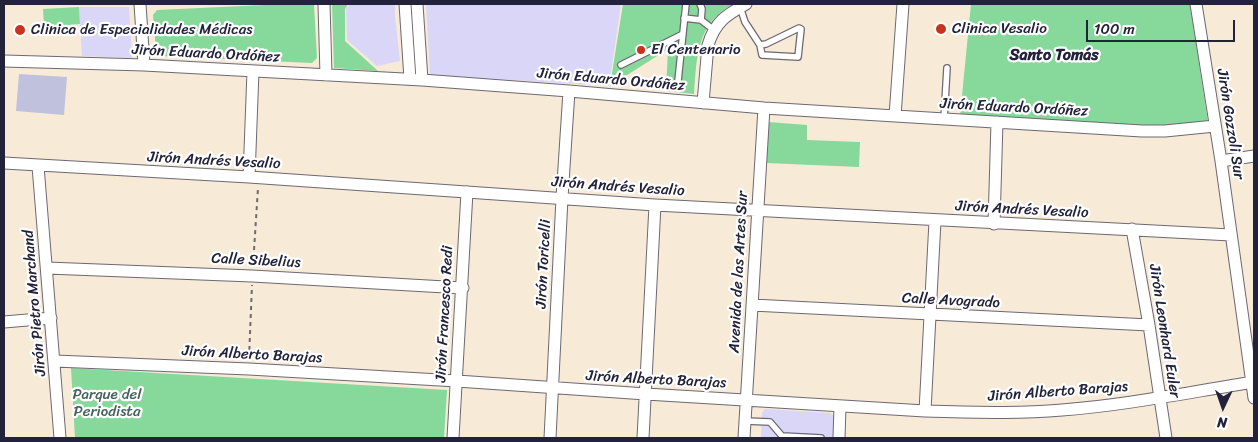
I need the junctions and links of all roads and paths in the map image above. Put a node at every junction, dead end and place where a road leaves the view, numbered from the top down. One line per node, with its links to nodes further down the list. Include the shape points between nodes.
1 (140, 4): 16 (street)
2 (324, 4): 20 (street)
3 (405, 4): 21 (street)
4 (416, 4): 21 (street)
5 (686, 4): 10 (lane)
6 (700, 4): 11 (lane)
7 (903, 4): 26 (street)
8 (1196, 4): 29 (street, Jirón Gozzoli Sur)
9 (743, 6): 12 (street, via 721,20); 14 (lane, via 746,22)
10 (684, 18): 11 (lane); 13 (lane)
11 (701, 20): 12 (lane)
12 (714, 30): 24 (street, via 708,45)
13 (683, 34): 17 (lane); 22 (lane)
14 (760, 45): 14 (lane, via 762,55 797,57 801,29)
15 (4, 61): 16 (street, Jirón Eduardo Ordóñez)
16 (144, 65): 19 (street, Jirón Eduardo Ordóñez)
17 (620, 65)
18 (947, 68): 27 (lane)
19 (254, 71): 20 (street, Jirón Eduardo Ordóñez); 34 (street)
20 (326, 75): 21 (street, Jirón Eduardo Ordóñez)
21 (416, 80): 23 (street, Jirón Eduardo Ordóñez)
22 (678, 82)
23 (569, 90): 24 (street, Jirón Eduardo Ordóñez); 36 (street, Jirón Toricelli)
24 (703, 103): 25 (street, Jirón Eduardo Ordóñez)
25 (764, 108): 26 (street, Jirón Eduardo Ordóñez); 38 (street, Avenida de las Artes Sur)
26 (895, 116): 27 (street, Jirón Eduardo Ordóñez)
27 (944, 119): 28 (street, Jirón Eduardo Ordóñez)
28 (997, 122): 29 (street, Jirón Eduardo Ordóñez, via 1165,131); 40 (street)
29 (1215, 126): 31 (street, Jirón Gozzoli Sur)
30 (1254, 156): 31 (street)
31 (1221, 161): 42 (street, Jirón Gozzoli Sur)
32 (4, 163): 33 (street, Jirón Andrés Vesalio)
33 (38, 166): 34 (street, Jirón Andrés Vesalio); 43 (street, Jirón Pietro Marchand)
34 (249, 177): 35 (street, Jirón Andrés Vesalio)
35 (467, 192): 36 (street, Jirón Andrés Vesalio); 44 (street, Jirón Francesco Redi)
36 (562, 198): 37 (street, Jirón Andrés Vesalio); 53 (street, Jirón Toricelli)
37 (655, 205): 38 (street, Jirón Andrés Vesalio); 54 (street)
38 (758, 210): 39 (street, Jirón Andrés Vesalio); 45 (street, Avenida de las Artes Sur)
39 (935, 221): 40 (street, Jirón Andrés Vesalio); 46 (street)
40 (994, 224): 41 (street, Jirón Andrés Vesalio)
41 (1132, 229): 42 (street, Jirón Andrés Vesalio); 49 (street, Jirón Leonhard Euler)
42 (1232, 235): 52 (street, Jirón Gozzoli Sur)
43 (47, 268): 44 (street, Calle Sibelius); 47 (street, Jirón Pietro Marchand)
44 (463, 288): 51 (street, Jirón Francesco Redi)
45 (752, 305): 46 (street, Calle Avogrado); 57 (street, Avenida de las Artes Sur)
46 (930, 315): 49 (street, Calle Avogrado); 59 (street)
47 (51, 318): 48 (street); 50 (street, Jirón Pietro Marchand)
48 (4, 322)
49 (1149, 325): 56 (street, Jirón Leonhard Euler)
50 (54, 361): 51 (street, Jirón Alberto Barajas); 61 (street, Jirón Pietro Marchand)
51 (456, 381): 53 (street, Jirón Alberto Barajas); 62 (street, Jirón Francesco Redi)
52 (1253, 382): 55 (street, Jirón Gozzoli Sur); 56 (street, Jirón Alberto Barajas)
53 (553, 388): 54 (street, Jirón Alberto Barajas); 63 (street, Jirón Toricelli)
54 (646, 394): 57 (street, Jirón Alberto Barajas); 64 (street)
55 (1254, 398)
56 (1161, 399): 59 (street, Jirón Alberto Barajas, via 1006,413); 68 (street, Jirón Leonhard Euler)
57 (747, 400): 58 (street, Jirón Alberto Barajas); 60 (street, Avenida de las Artes Sur)
58 (840, 406): 59 (street, Jirón Alberto Barajas); 67 (street)
59 (925, 411)
60 (745, 421): 65 (street, Avenida de las Artes Sur); 66 (lane, via 770,422 782,436)
61 (60, 438)
62 (453, 438)
63 (550, 438)
64 (643, 438)
65 (744, 438)
66 (822, 438)
67 (839, 438)
68 (1166, 438)

